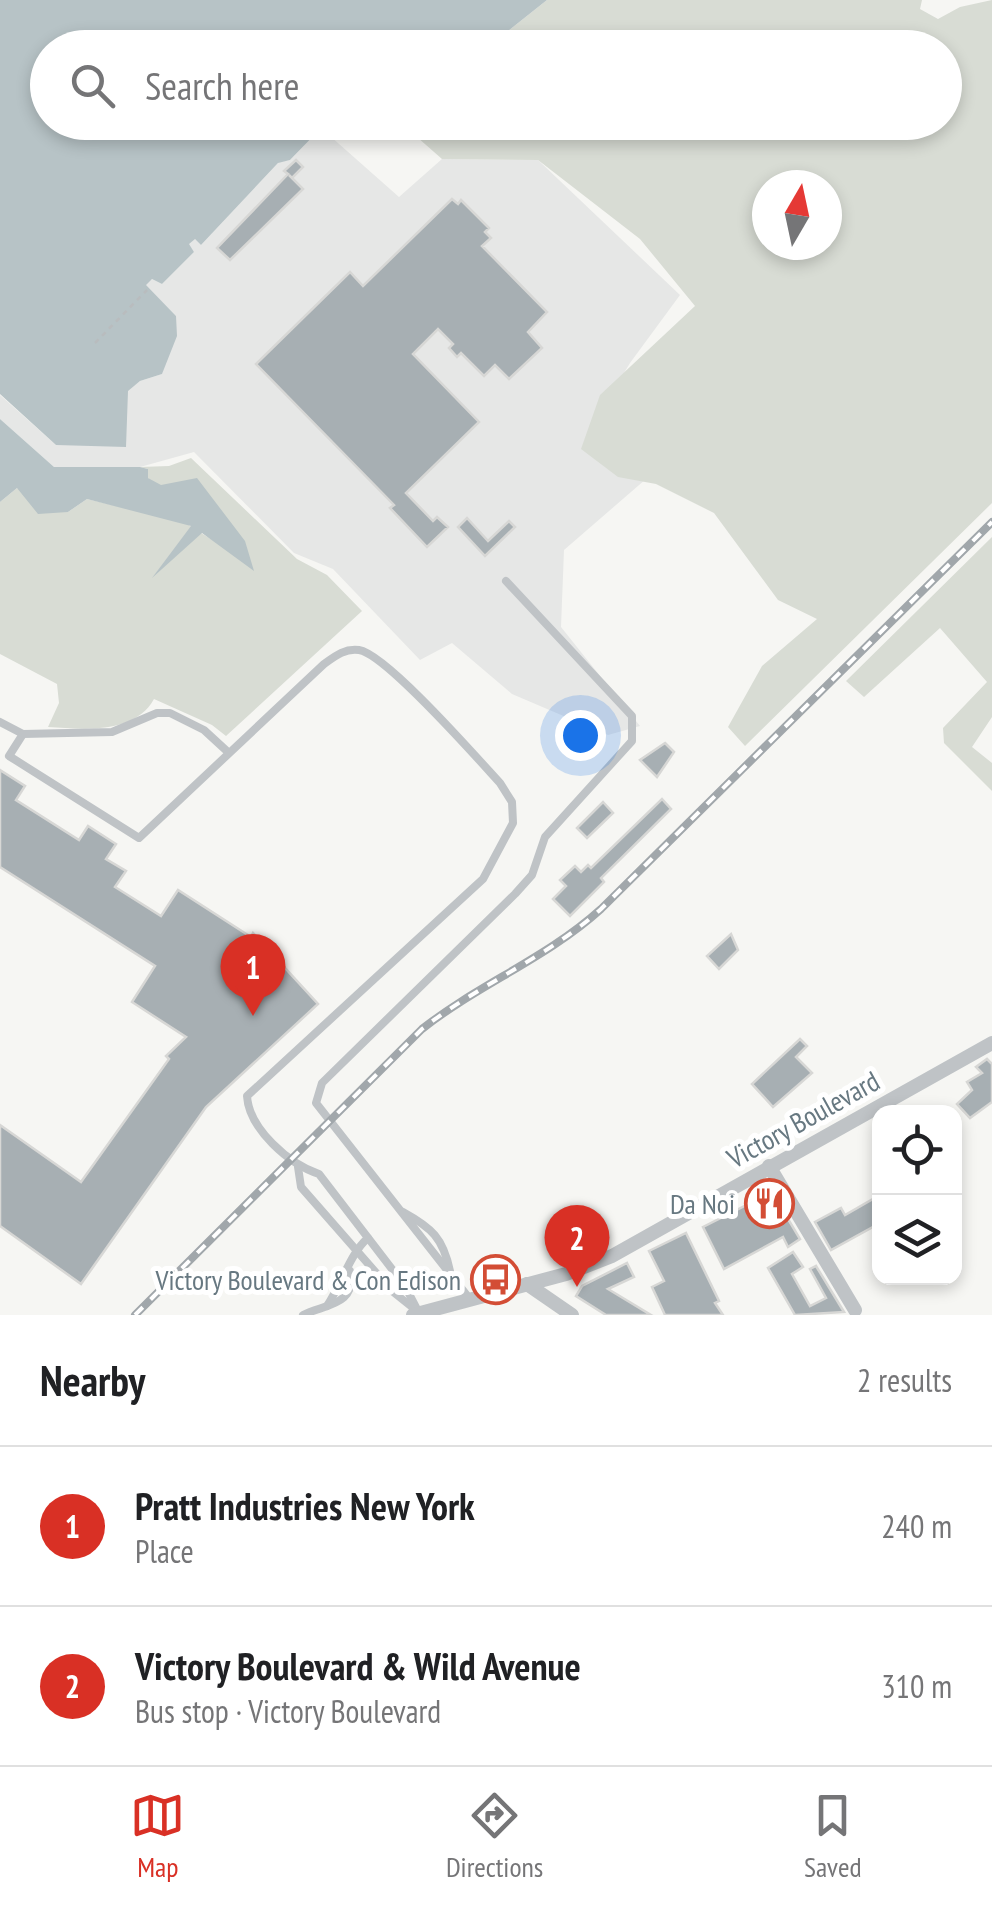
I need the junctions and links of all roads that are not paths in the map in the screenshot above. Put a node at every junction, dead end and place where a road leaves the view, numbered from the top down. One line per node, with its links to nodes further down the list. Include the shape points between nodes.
1 (506, 581): 8 (lane, via 624,707 634,728 626,749 545,838 532,875 322,1083 318,1108)
2 (0, 722): 3 (lane)
3 (23, 734): 4 (lane, via 82,736 170,714); 4 (lane, via 9,756 140,838)
4 (229, 752): 7 (lane, via 324,664 348,650 364,651 500,782 515,815 482,879 247,1096 253,1120)
5 (992, 1044): 6 (street, Victory Boulevard)
6 (768, 1166): 12 (street, Victory Boulevard, via 612,1256); 14 (street)
7 (298, 1167): 9 (lane, via 319,1174); 10 (lane, via 301,1187)
8 (399, 1210): 11 (lane); 11 (lane, via 437,1235)
9 (368, 1238): 10 (lane); 15 (lane, via 405,1286)
10 (355, 1249): 15 (lane); 16 (lane, via 350,1271 327,1306)
11 (450, 1275): 13 (lane)
12 (528, 1284): 13 (street, Victory Boulevard); 17 (street)
13 (469, 1298): 15 (street, Victory Boulevard)
14 (855, 1310)
15 (416, 1314)
16 (303, 1315)
17 (572, 1315)

